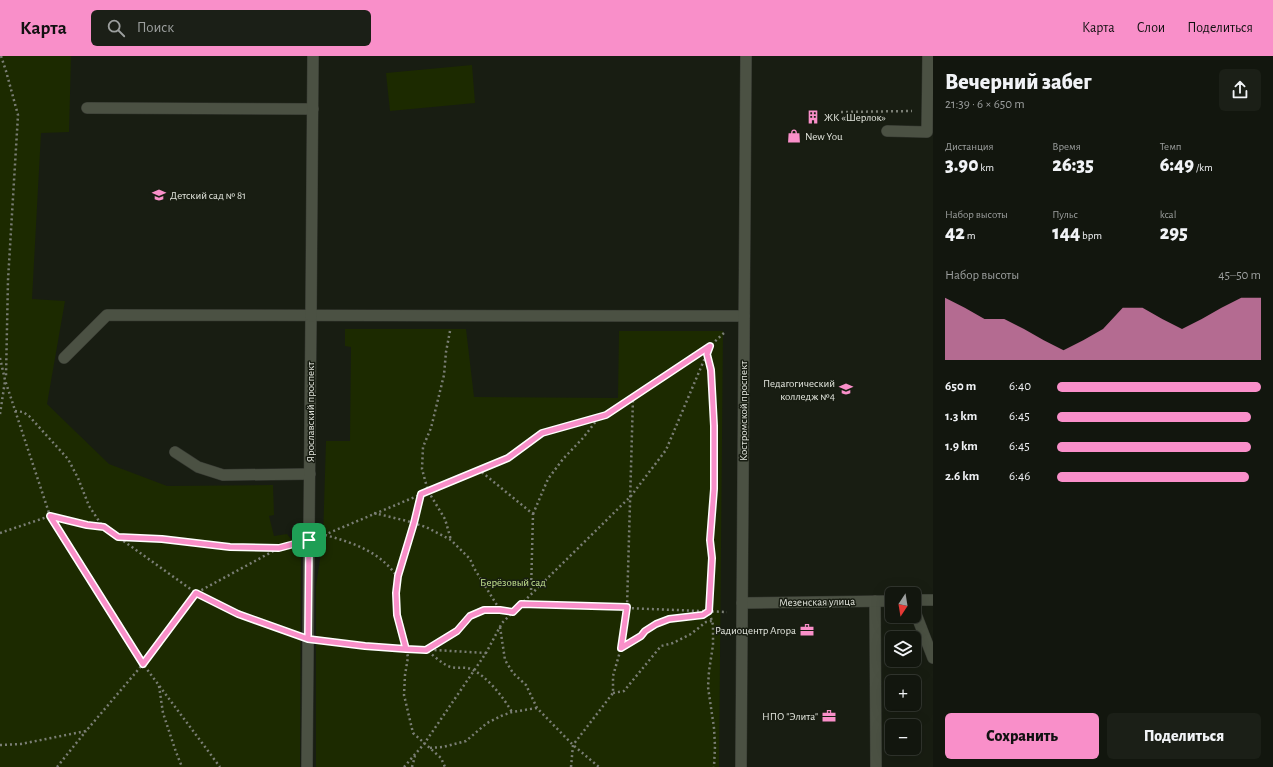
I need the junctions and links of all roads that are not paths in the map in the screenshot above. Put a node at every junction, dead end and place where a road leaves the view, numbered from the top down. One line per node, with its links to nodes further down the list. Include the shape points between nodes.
1 (313, 56): 5 (street, Ярославский проспект)
2 (746, 56): 8 (street, Костромской проспект)
3 (928, 56): 6 (street, via 927,132)
4 (87, 108): 5 (street)
5 (312, 109): 7 (street, Ярославский проспект)
6 (887, 131)
7 (310, 316): 8 (street); 9 (street, via 107,315); 11 (street, Ярославский проспект)
8 (744, 316): 16 (street, Костромской проспект)
9 (64, 358)
10 (175, 452): 11 (street, via 198,468 224,475)
11 (310, 474): 19 (street, Ярославский проспект, via 313,537 308,639)
12 (921, 600): 13 (street)
13 (933, 600)
14 (876, 601): 15 (street, Мезенская улица); 16 (street, Мезенская улица); 21 (street)
15 (885, 601)
16 (742, 603): 20 (street, Костромской проспект)
17 (919, 623): 18 (street)
18 (933, 658)
19 (307, 767)
20 (741, 767)
21 (876, 767)

